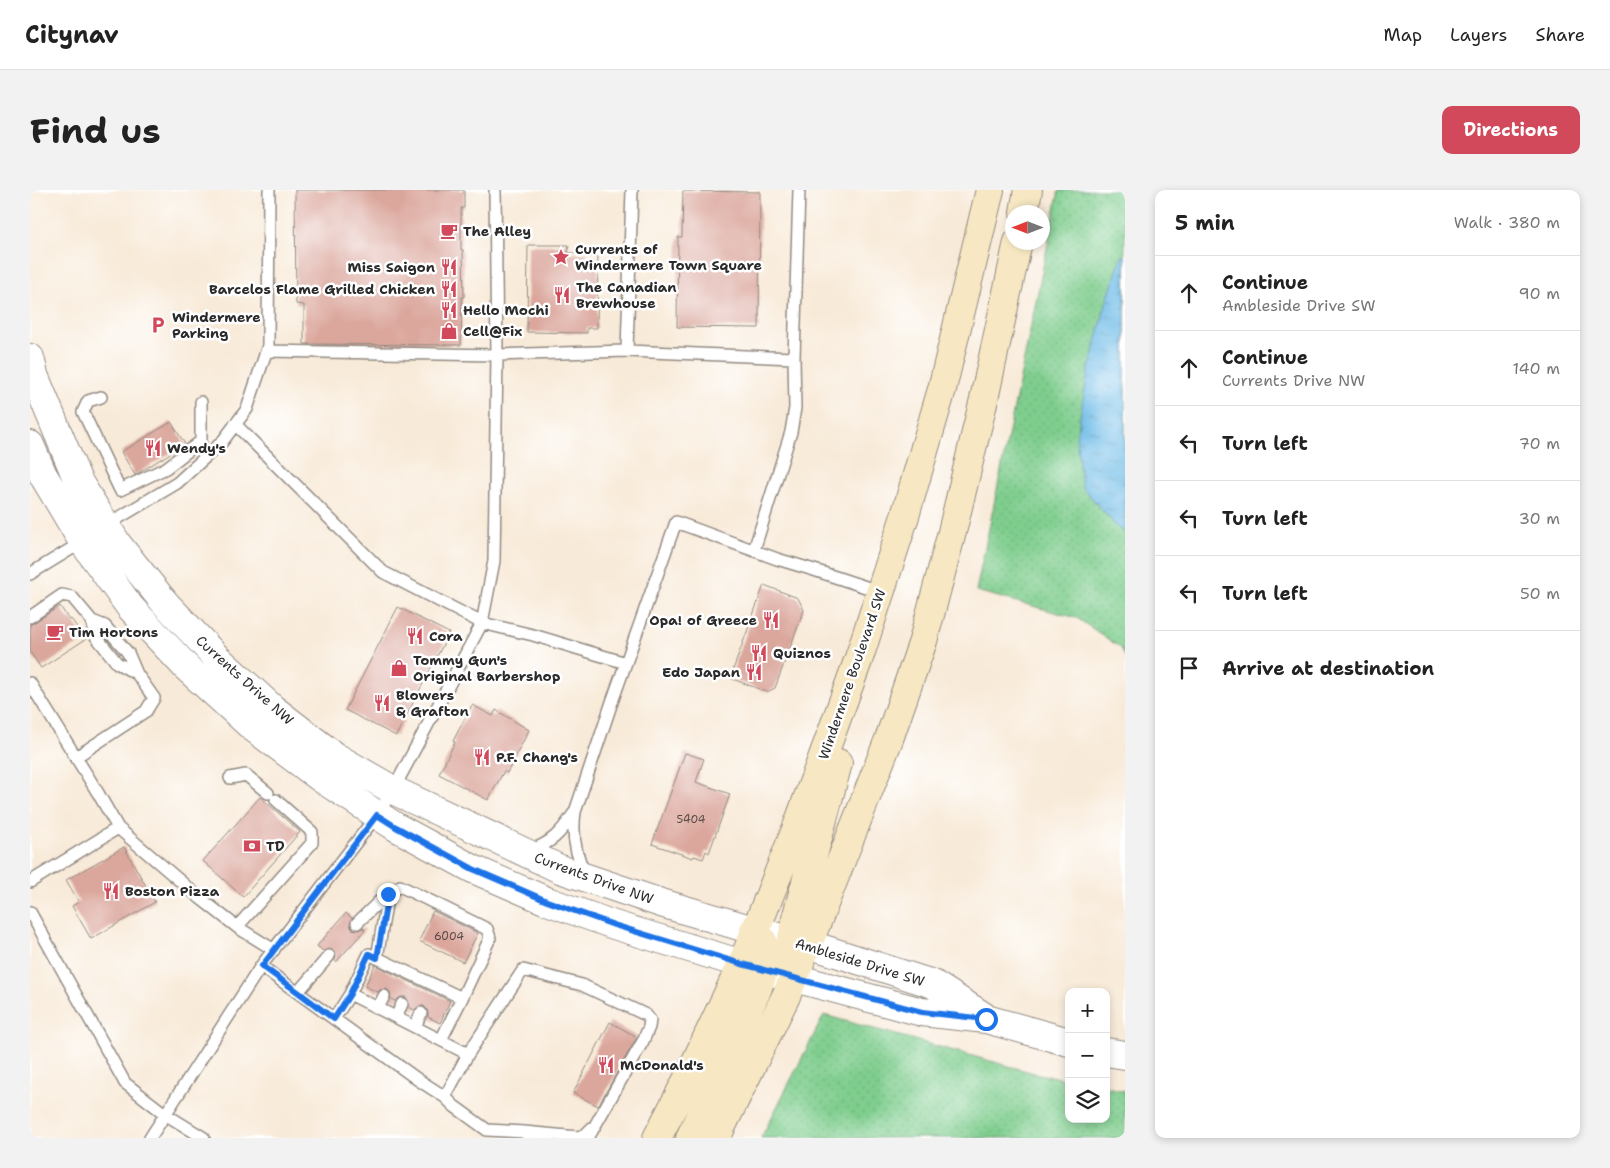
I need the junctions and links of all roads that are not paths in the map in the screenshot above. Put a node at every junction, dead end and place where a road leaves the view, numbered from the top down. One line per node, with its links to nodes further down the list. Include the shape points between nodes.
1 (270, 190): 9 (lane)
2 (495, 190): 11 (lane)
3 (632, 190): 10 (lane)
4 (799, 190): 13 (lane)
5 (990, 190): 21 (main road, Windermere Boulevard SW, via 942,389)
6 (1028, 190): 7 (main road)
7 (1025, 205)
8 (1016, 250): 41 (main road, via 984,399 923,641 886,747)
9 (266, 351): 11 (lane); 16 (lane, via 247,409)
10 (627, 352): 11 (lane); 13 (lane)
11 (497, 355): 23 (lane, via 494,562)
12 (30, 358): 18 (street, Currents Drive NW, via 78,481)
13 (794, 358): 19 (lane, via 795,408 791,432)
14 (101, 397): 15 (lane, via 88,401 83,412 120,490 166,468 201,441)
15 (201, 402)
16 (235, 424): 18 (lane, via 222,442 177,483); 23 (lane, via 383,572)
17 (30, 445): 18 (street, Currents Drive NW, via 43,475)
18 (94, 534): 20 (lane); 29 (street, Currents Drive NW, via 118,545 165,604 273,710 334,756); 31 (street, Currents Drive NW, via 130,607 187,668 251,726)
19 (754, 550): 21 (lane); 24 (lane, via 676,522)
20 (30, 574)
21 (881, 592): 26 (main road, Windermere Boulevard SW)
22 (30, 617): 27 (lane, via 62,595 72,597 92,621 105,626 128,652 137,674 154,698 146,711)
23 (482, 623): 24 (lane); 29 (lane)
24 (626, 663): 30 (lane)
25 (30, 683): 27 (lane)
26 (844, 699): 40 (main road, Windermere Boulevard SW, via 797,827); 41 (main road, via 846,732 796,919)
27 (76, 757): 32 (lane)
28 (230, 778): 39 (lane, via 246,775 312,832 312,843)
29 (393, 790): 31 (lane); 33 (street, Currents Drive NW)
30 (576, 812): 33 (lane, via 551,841); 34 (lane, via 576,851)
31 (377, 815): 42 (lane); 46 (street, Currents Drive NW, via 473,869 547,901 614,925)
32 (118, 828): 35 (lane); 39 (lane)
33 (523, 852): 34 (street, Currents Drive NW)
34 (588, 879): 40 (street, Currents Drive NW)
35 (30, 882)
36 (388, 894): 38 (lane); 44 (lane); 51 (lane, via 400,886 488,929 490,938)
37 (30, 912): 65 (lane, via 125,1083)
38 (358, 923)
39 (237, 927): 42 (lane)
40 (754, 930): 41 (street, Ambleside Drive SW); 46 (main road, Windermere Boulevard SW)
41 (800, 943): 47 (main road); 57 (street, Ambleside Drive SW, via 933,984)
42 (274, 950): 45 (lane)
43 (329, 956): 48 (lane)
44 (377, 958): 49 (lane, via 369,954); 51 (lane, via 414,980)
45 (262, 966): 48 (lane); 65 (lane)
46 (753, 966): 47 (street, Ambleside Drive SW); 71 (main road, Windermere Boulevard SW); 72 (main road, via 757,990)
47 (794, 977): 57 (street, Ambleside Drive SW, via 922,1012); 73 (main road)
48 (298, 992): 56 (lane)
49 (350, 994): 53 (lane); 56 (lane)
50 (384, 996): 53 (lane)
51 (462, 998): 59 (lane)
52 (402, 1004): 55 (lane)
53 (378, 1008): 55 (lane)
54 (421, 1014): 58 (lane)
55 (396, 1017): 58 (lane)
56 (334, 1019): 64 (lane)
57 (986, 1019): 60 (street, Ambleside Drive SW)
58 (415, 1027): 59 (lane)
59 (440, 1040): 62 (lane)
60 (1065, 1041)
61 (1110, 1053): 63 (street)
62 (468, 1054): 64 (lane); 66 (lane, via 523,970 582,986 646,1015 650,1020 643,1041)
63 (1125, 1055)
64 (444, 1097): 67 (lane, via 488,1130)
65 (166, 1114): 68 (lane); 69 (lane)
66 (595, 1125): 67 (lane, via 578,1137); 70 (lane)
67 (526, 1135)
68 (150, 1138)
69 (204, 1138)
70 (588, 1138)
71 (657, 1138)
72 (690, 1138)
73 (716, 1138)

